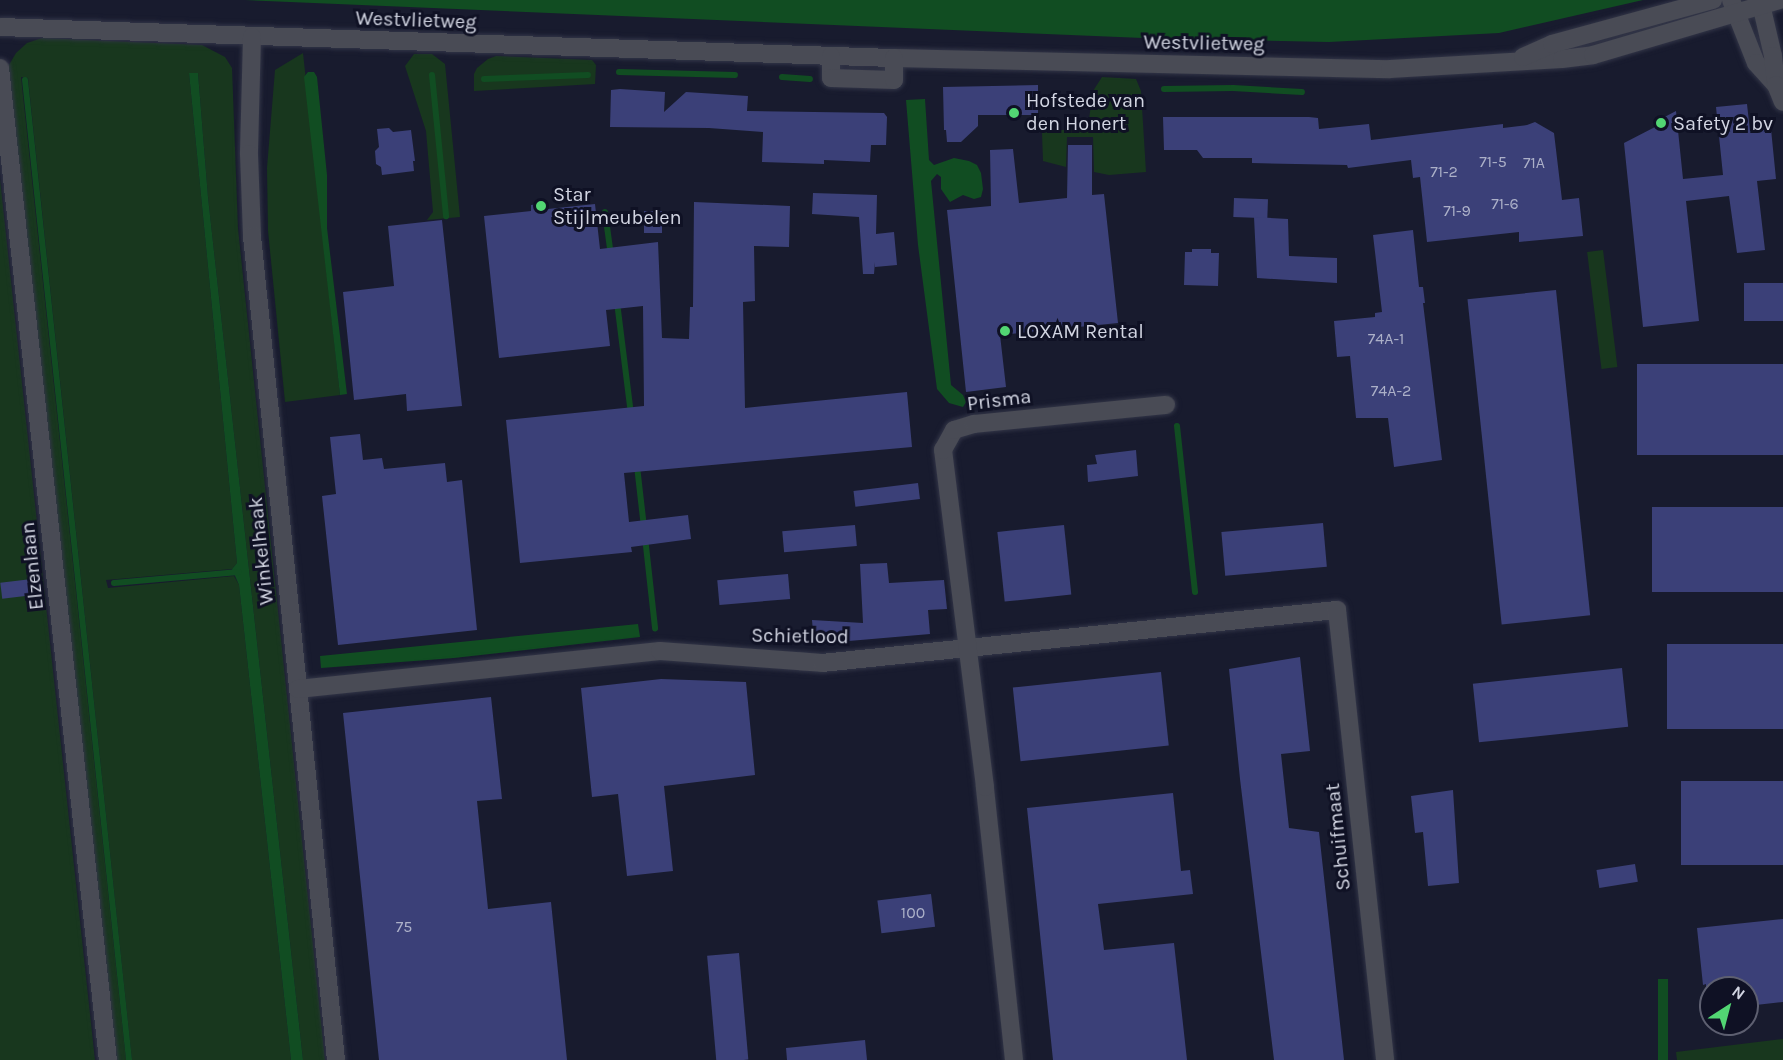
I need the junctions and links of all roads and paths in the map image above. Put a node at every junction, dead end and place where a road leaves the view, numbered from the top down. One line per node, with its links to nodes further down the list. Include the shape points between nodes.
1 (1713, 0): 7 (street, Westvlietweg, via 1552,44)
2 (1780, 0): 3 (street, Westvlietweg)
3 (1761, 2): 4 (street, Westvlietweg); 9 (street)
4 (1733, 6): 7 (street, Westvlietweg, via 1593,55); 9 (street, via 1756,63)
5 (0, 27): 6 (street, Westvlietweg)
6 (252, 36): 7 (street, Westvlietweg, via 1337,69); 13 (street, Winkelhaak, via 252,236)
7 (1513, 61)
8 (0, 68): 14 (street, Elzenlaan)
9 (1779, 94)
10 (1166, 405): 12 (street, Prisma, via 974,424 954,430 943,450)
11 (1337, 610): 12 (street, Schietlood); 17 (street, Schuifmaat)
12 (966, 650): 13 (street, Schietlood, via 822,663 660,651); 16 (street)
13 (298, 689): 15 (street, Winkelhaak)
14 (108, 1060)
15 (336, 1060)
16 (1014, 1060)
17 (1384, 1060)

